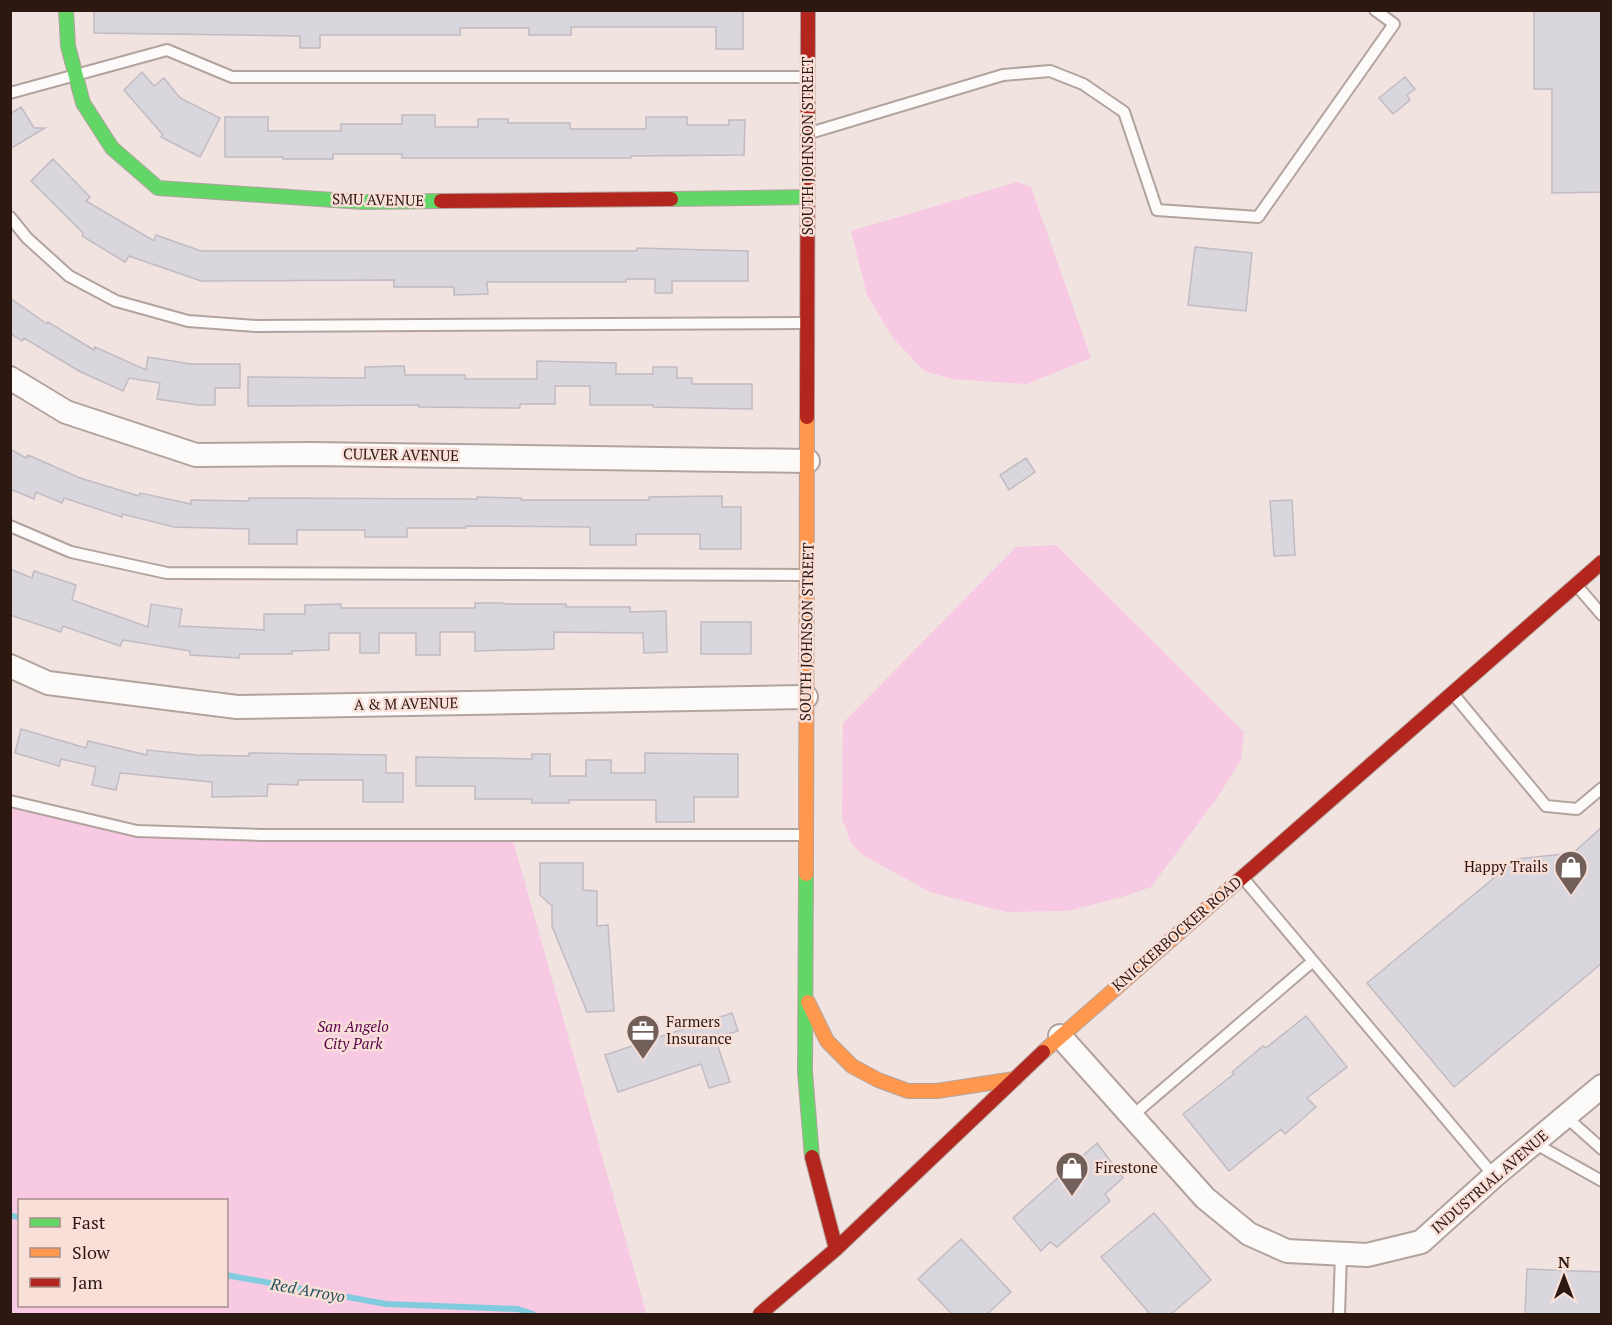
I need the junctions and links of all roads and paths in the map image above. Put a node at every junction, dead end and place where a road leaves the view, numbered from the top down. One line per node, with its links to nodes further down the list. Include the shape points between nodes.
1 (66, 10): 4 (main road, SMU AVENUE, via 68,46)
2 (808, 10): 5 (main road, SOUTH JOHNSON STREET)
3 (1375, 10): 7 (lane, via 1394,24 1258,217 1157,210 1124,112 1083,84 1050,71 1003,75)
4 (76, 75): 5 (lane, via 167,50 232,77); 6 (lane); 8 (main road, SMU AVENUE, via 83,103 112,148 158,188 363,202)
5 (808, 77): 7 (main road, SOUTH JOHNSON STREET)
6 (10, 93)
7 (808, 134): 8 (main road, SOUTH JOHNSON STREET)
8 (808, 197): 10 (main road, SOUTH JOHNSON STREET)
9 (10, 217): 10 (lane, via 69,276 116,301 188,321 256,326)
10 (808, 323): 12 (main road, SOUTH JOHNSON STREET)
11 (10, 378): 12 (street, CULVER AVENUE, via 66,412 196,454)
12 (808, 461): 15 (main road, SOUTH JOHNSON STREET)
13 (10, 526): 15 (lane, via 71,552 167,573)
14 (1602, 562): 16 (main road, KNICKERBOCKER ROAD)
15 (807, 574): 20 (main road, SOUTH JOHNSON STREET)
16 (1576, 585): 17 (lane); 19 (main road, KNICKERBOCKER ROAD)
17 (1602, 615)
18 (10, 666): 20 (street, A & M AVENUE, via 48,682 237,707)
19 (1452, 693): 21 (lane, via 1546,806 1577,809); 24 (main road, KNICKERBOCKER ROAD)
20 (806, 697): 23 (main road, SOUTH JOHNSON STREET)
21 (1602, 788)
22 (10, 801): 23 (lane, via 137,831 262,835)
23 (806, 835): 26 (main road, SOUTH JOHNSON STREET)
24 (1242, 877): 25 (lane); 27 (main road, KNICKERBOCKER ROAD)
25 (1313, 961): 30 (lane); 34 (lane)
26 (805, 996): 28 (main road, via 827,1041 852,1066 878,1080 908,1091 938,1091); 36 (main road, SOUTH JOHNSON STREET, via 805,1072 812,1163)
27 (1060, 1036): 28 (main road, KNICKERBOCKER ROAD); 30 (street, INDUSTRIAL AVENUE)
28 (1015, 1079): 36 (main road, KNICKERBOCKER ROAD)
29 (1602, 1086): 31 (street, INDUSTRIAL AVENUE)
30 (1132, 1116): 37 (street, INDUSTRIAL AVENUE, via 1205,1198 1250,1234 1287,1251)
31 (1565, 1116): 32 (street, INDUSTRIAL AVENUE); 33 (lane)
32 (1533, 1143): 34 (street, INDUSTRIAL AVENUE); 35 (lane)
33 (1602, 1149)
34 (1494, 1176): 37 (street, INDUSTRIAL AVENUE, via 1420,1242 1367,1255)
35 (1602, 1181)
36 (836, 1249): 38 (main road, KNICKERBOCKER ROAD)
37 (1341, 1254): 39 (lane)
38 (760, 1314)
39 (1339, 1314)

